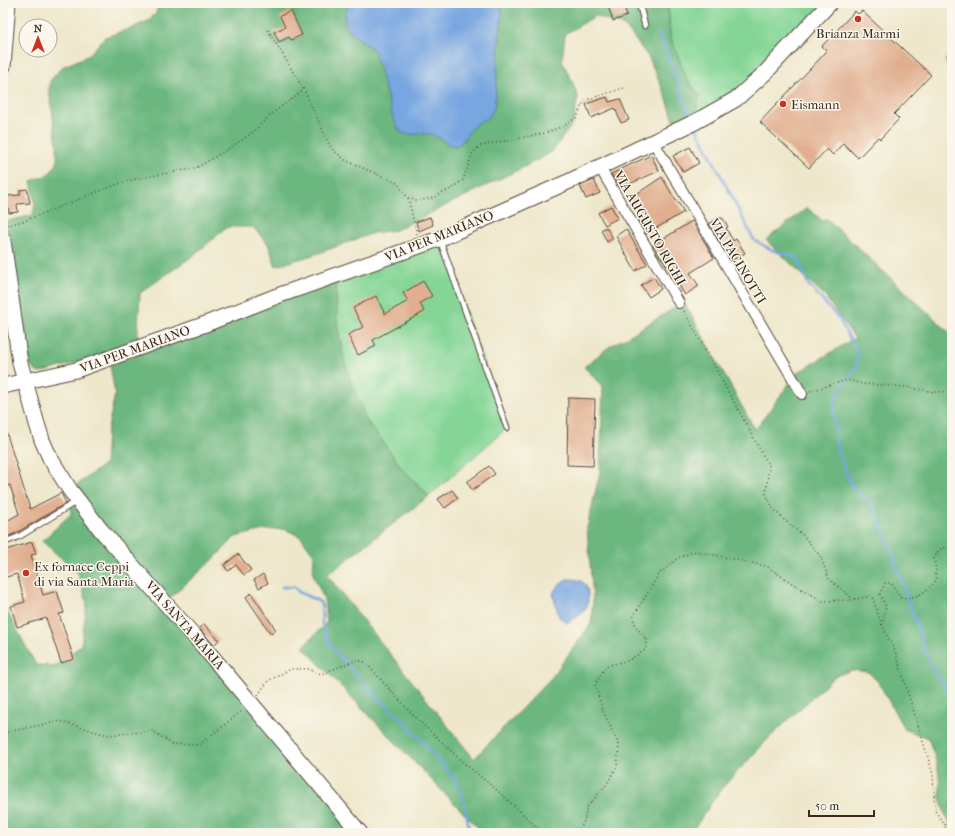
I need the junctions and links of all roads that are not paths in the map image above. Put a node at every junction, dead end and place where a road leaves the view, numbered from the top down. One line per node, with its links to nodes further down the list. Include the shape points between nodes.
1 (8, 3): 5 (street)
2 (638, 3): 4 (lane)
3 (830, 3): 6 (street, VIA PER MARIANO, via 748,90 696,122)
4 (645, 26)
5 (3, 66)
6 (653, 142): 7 (street, VIA PER MARIANO); 13 (street, VIA PACINOTTI)
7 (599, 166): 8 (street, VIA PER MARIANO); 10 (street, VIA AUGUSTO RIGHI)
8 (440, 239): 11 (street, VIA PER MARIANO, via 76,370); 14 (lane)
9 (3, 240): 11 (street, VIA SANTA MARIA, via 20,363)
10 (679, 302)
11 (25, 382): 12 (street, VIA PER MARIANO); 15 (street, VIA SANTA MARIA, via 50,458)
12 (3, 386)
13 (802, 394)
14 (507, 428)
15 (78, 500): 16 (lane, via 20,536); 17 (street, VIA SANTA MARIA)
16 (3, 543)
17 (360, 833)

